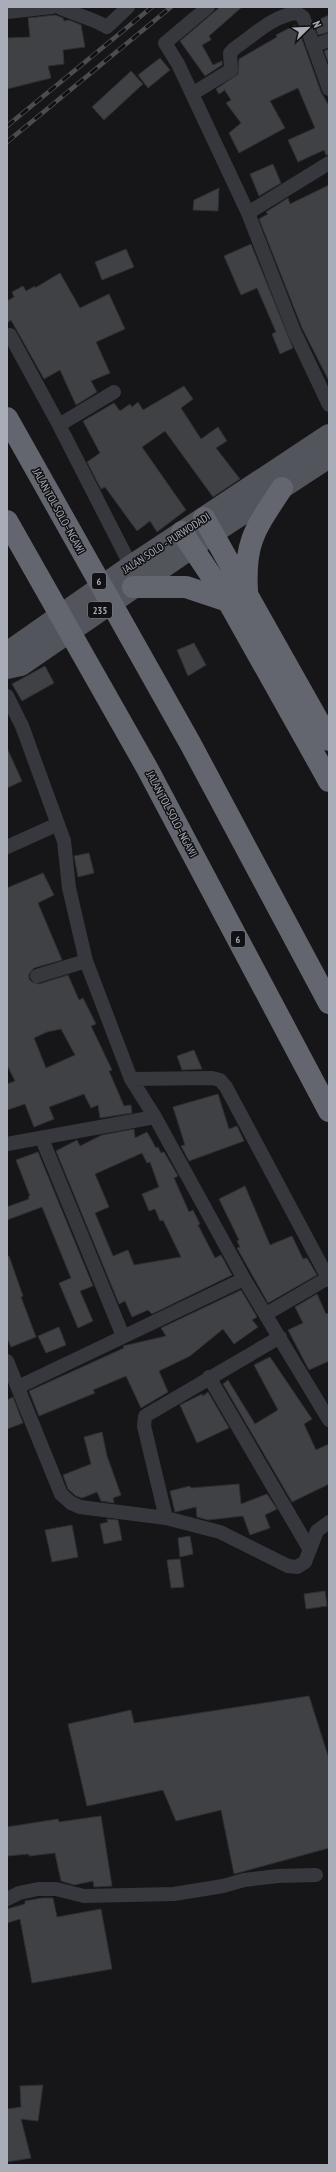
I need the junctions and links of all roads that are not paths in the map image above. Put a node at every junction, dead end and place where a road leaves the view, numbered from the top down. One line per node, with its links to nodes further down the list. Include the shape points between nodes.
1 (52, 7): 5 (street)
2 (58, 7): 3 (street, via 107,27)
3 (128, 7)
4 (208, 7): 9 (street, via 165,43)
5 (7, 12)
6 (329, 40): 7 (street)
7 (313, 46): 8 (street); 9 (street, via 303,17 297,13 288,14 235,48 230,53 231,70)
8 (329, 90)
9 (192, 94): 11 (street)
10 (329, 164): 11 (street)
11 (248, 212): 14 (street, via 294,331)
12 (10, 335): 16 (street)
13 (114, 392): 16 (street)
14 (329, 406)
15 (7, 418): 35 (highway, JALAN TOL SOLO–NGAWI / 6, via 190,743)
16 (59, 425): 23 (street)
17 (329, 435): 19 (main road, JALAN SOLO - PURWODADI / 235)
18 (329, 457): 19 (main road, JALAN SOLO - PURWODADI / 235)
19 (294, 472): 21 (main road, JALAN SOLO - PURWODADI / 235); 25 (highway, via 256,528 249,545)
20 (7, 521): 37 (highway, JALAN TOL SOLO–NGAWI / 6, via 147,768)
21 (209, 525): 22 (main road, JALAN SOLO - PURWODADI / 235); 25 (highway)
22 (187, 540): 23 (main road, JALAN SOLO - PURWODADI / 235); 24 (main road, JALAN SOLO - PURWODADI / 235); 25 (highway)
23 (131, 566): 26 (main road, JALAN SOLO - PURWODADI / 235, via 14,648)
24 (133, 587): 25 (highway, via 186,587); 27 (main road, JALAN SOLO - PURWODADI / 235, via 21,665)
25 (238, 597): 29 (highway); 30 (highway)
26 (7, 658)
27 (7, 668)
28 (7, 696): 31 (street, via 22,726)
29 (329, 740)
30 (329, 781)
31 (58, 824): 32 (street); 33 (street, via 64,841 69,888)
32 (7, 847)
33 (86, 961): 34 (street); 36 (street)
34 (37, 976)
35 (329, 1003)
36 (131, 1079): 38 (street); 42 (street, via 220,1080)
37 (329, 1111)
38 (155, 1117): 39 (street); 41 (street)
39 (42, 1139): 40 (street); 44 (street)
40 (7, 1144)
41 (244, 1279): 43 (street); 44 (street)
42 (328, 1279): 43 (street)
43 (266, 1314): 45 (street)
44 (123, 1336): 48 (street)
45 (280, 1337): 47 (street); 49 (street)
46 (8, 1363): 48 (street)
47 (209, 1377): 50 (street, via 145,1416 143,1421); 52 (street)
48 (18, 1387): 50 (street, via 61,1494 66,1499 80,1506)
49 (329, 1420)
50 (166, 1518): 52 (street, via 220,1532 288,1566 302,1566)
51 (329, 1522): 52 (street, via 317,1531)
52 (310, 1550)
53 (316, 1875): 54 (street, via 244,1880 174,1894 84,1896 56,1889 38,1889 19,1893)
54 (7, 1899)

